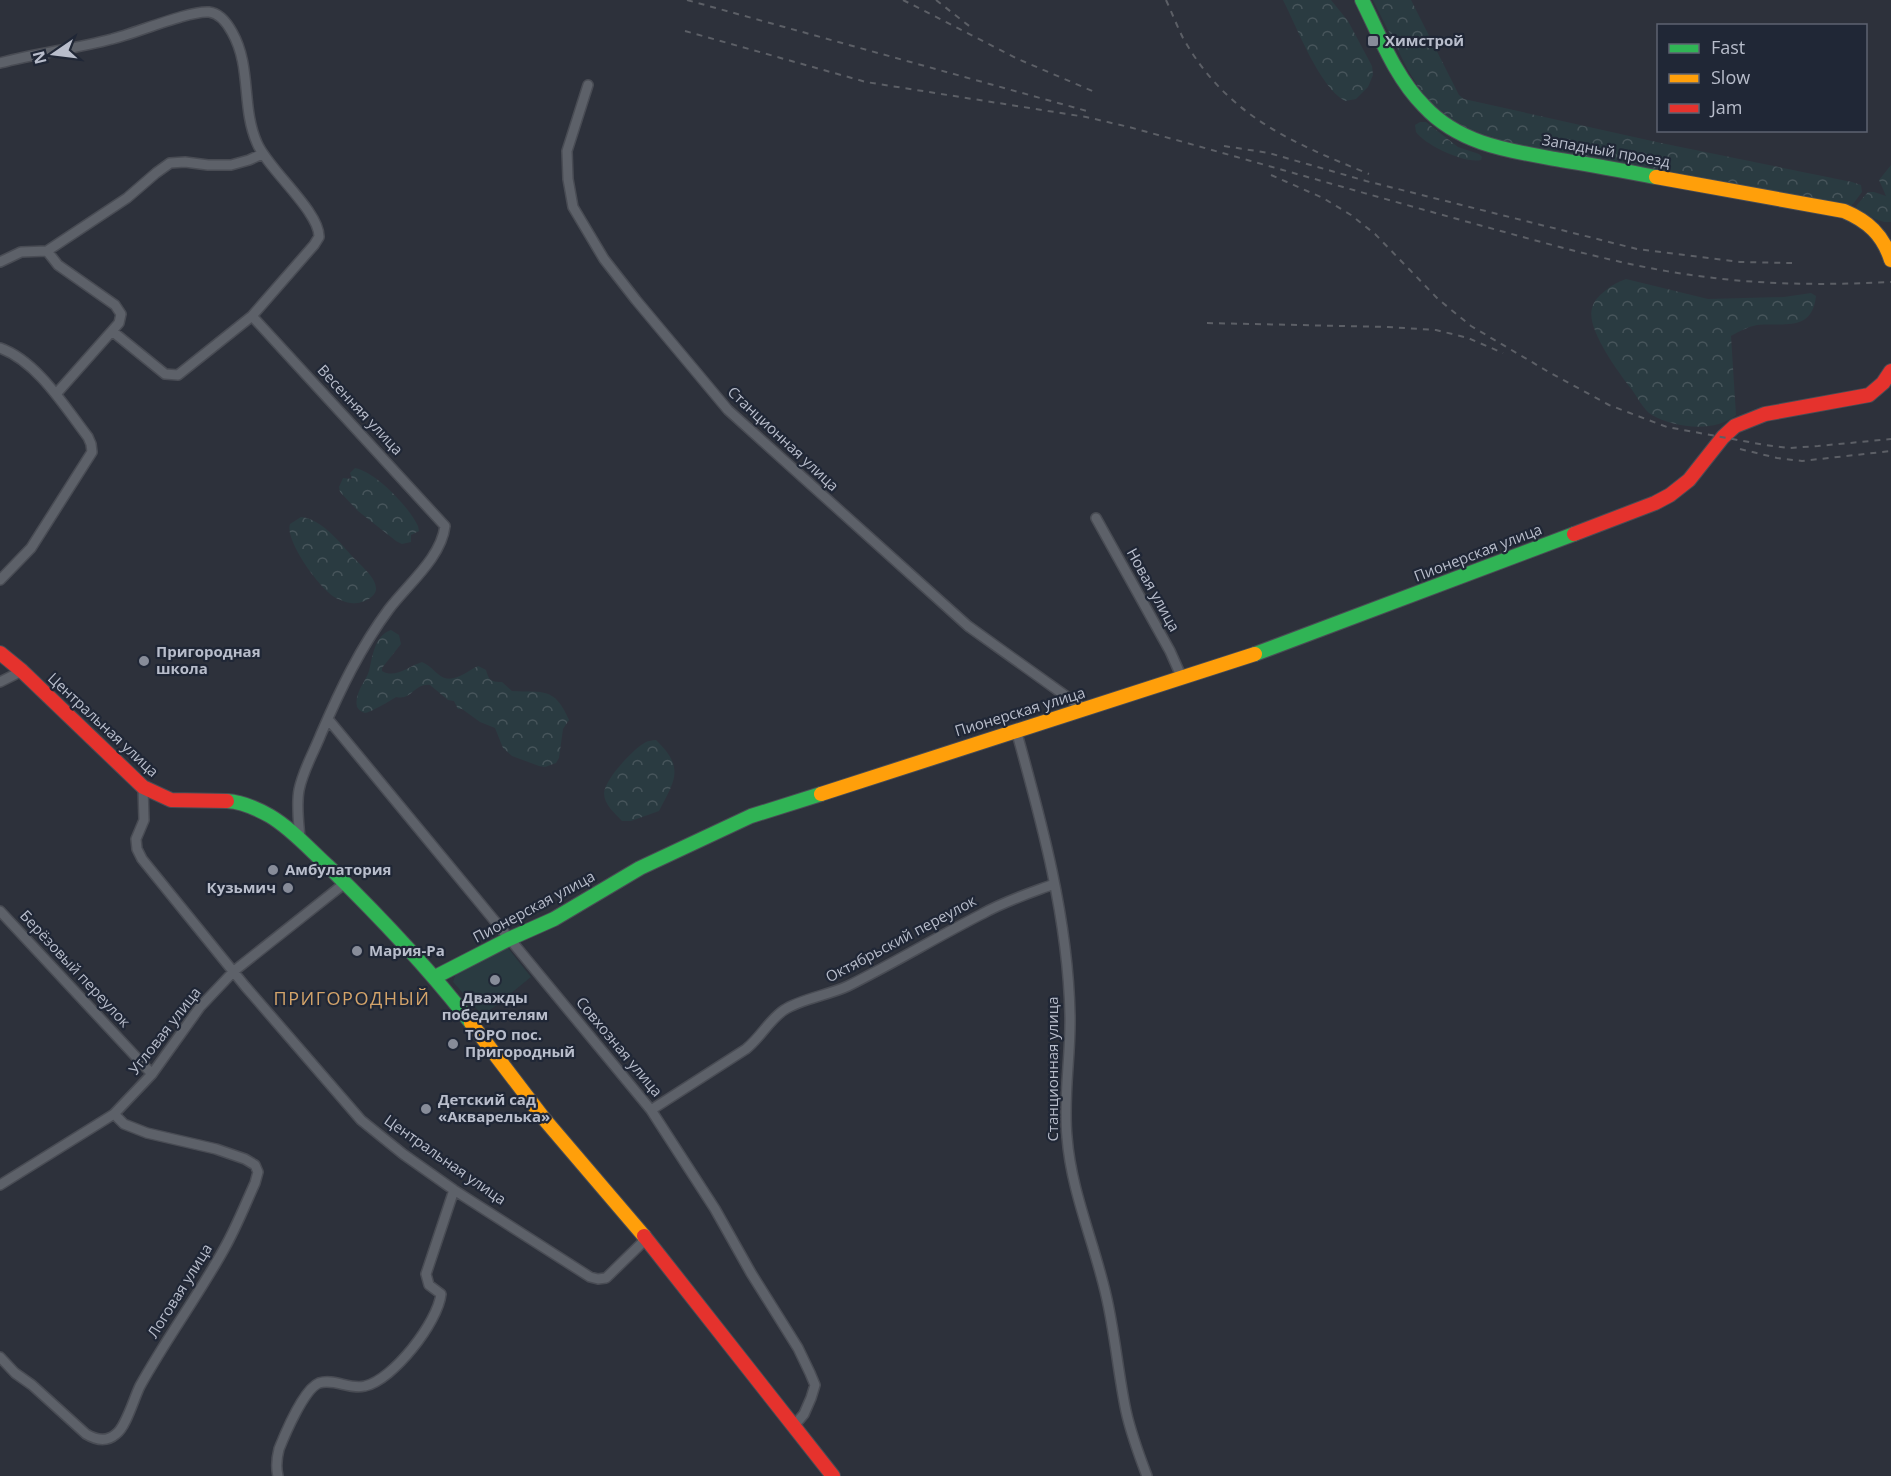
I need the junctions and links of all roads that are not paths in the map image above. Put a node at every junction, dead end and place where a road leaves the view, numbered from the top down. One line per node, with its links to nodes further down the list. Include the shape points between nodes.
1 (1362, 0): 6 (street, Западный проезд, via 1412,93 1432,115 1464,136 1503,149 1844,211 1865,220 1878,232)
2 (0, 63): 4 (street, via 114,39 197,13 214,13 226,23 242,55 249,116)
3 (588, 86): 19 (street, Станционная улица, via 567,152 573,207 636,300 728,410 968,626)
4 (262, 154): 5 (street, via 231,165 170,164 127,198); 8 (street, via 311,216 319,237)
5 (47, 250): 7 (street, via 21,252); 9 (street, via 58,265 119,309 121,319)
6 (1891, 260)
7 (0, 262)
8 (252, 316): 9 (street, via 185,371 172,376 165,375); 20 (street, Весенняя улица, via 445,526 436,550 359,653)
9 (112, 331): 12 (street)
10 (0, 348): 12 (street, via 26,362)
11 (1891, 372): 17 (street, Пионерская улица, via 1869,395 1765,414 1735,426 1680,489 1655,503 1289,642)
12 (56, 394): 14 (street, via 88,437 92,452 32,548)
13 (1096, 518): 17 (street, Новая улица)
14 (0, 580)
15 (0, 653): 16 (street, Центральная улица)
16 (22, 671): 18 (street); 22 (street, Центральная улица)
17 (1182, 678): 19 (street, Пионерская улица)
18 (0, 682)
19 (1084, 710): 21 (street, Пионерская улица)
20 (328, 719): 23 (street, via 299,789); 27 (street, Совхозная улица)
21 (1016, 730): 25 (street, Станционная улица); 27 (street, Пионерская улица, via 751,816 640,868 554,919)
22 (143, 787): 23 (street, Центральная улица, via 171,800 241,802 271,817); 28 (street, Центральная улица, via 144,820 136,838 137,849)
23 (300, 840): 24 (street, Центральная улица)
24 (345, 883): 28 (street, Угловая улица); 29 (street, Центральная улица)
25 (1054, 884): 31 (street, Октябрьский переулок, via 983,913 845,987 785,1009 746,1049); 40 (street, Станционная улица, via 1065,941 1070,1015 1066,1134 1069,1159 1106,1297 1126,1413)
26 (0, 911): 30 (street, Берёзовый переулок)
27 (509, 939): 29 (street, Пионерская улица); 31 (street, Совхозная улица)
28 (234, 971): 30 (street, Угловая улица, via 200,1007); 34 (street, Центральная улица, via 361,1120)
29 (435, 977): 35 (street, Центральная улица, via 538,1112)
30 (152, 1074): 32 (street, Угловая улица)
31 (651, 1110): 37 (street, Совхозная улица, via 715,1209 810,1373 815,1385 812,1398)
32 (114, 1114): 33 (street, Угловая улица); 36 (street, Логовая улица, via 131,1128 232,1153 255,1165 258,1172 224,1249 139,1387 123,1425 114,1436 97,1439 86,1434)
33 (0, 1185)
34 (454, 1190): 35 (street, Центральная улица, via 590,1277 606,1278); 38 (street, via 426,1274 429,1285 441,1294 425,1330 395,1367 369,1385 324,1382 311,1389 279,1451)
35 (646, 1239): 37 (street, Центральная улица)
36 (0, 1357)
37 (793, 1427): 39 (street, Центральная улица)
38 (278, 1476)
39 (833, 1476)
40 (1147, 1476)

